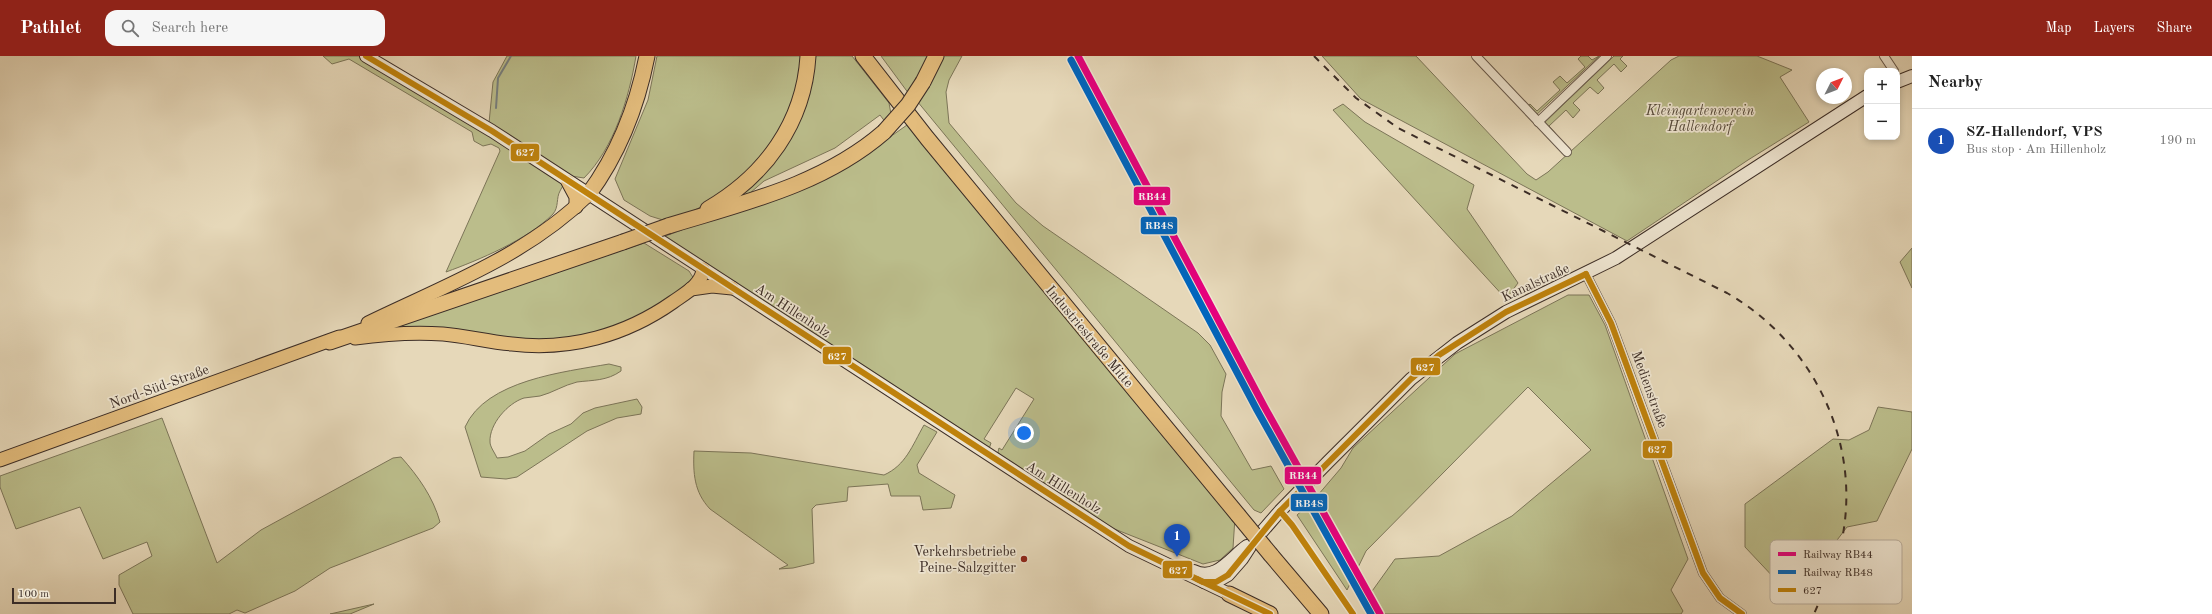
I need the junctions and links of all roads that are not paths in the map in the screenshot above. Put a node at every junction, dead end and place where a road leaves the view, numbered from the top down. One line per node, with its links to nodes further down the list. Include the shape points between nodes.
1 (366, 56): 15 (street, Am Hillenholz, via 492,131)
2 (647, 56): 16 (highway, via 626,131)
3 (808, 56): 18 (highway, via 806,78 799,102 790,125 772,156 736,192)
4 (863, 56): 32 (highway, Industriestraße Mitte, bridge, via 927,138)
5 (936, 56): 18 (highway, bridge, via 923,82 902,112 884,132 846,161 798,184)
6 (1476, 56): 13 (street)
7 (1607, 56): 13 (street)
8 (1884, 56): 9 (street)
9 (1891, 68)
10 (1912, 76): 11 (street)
11 (1900, 78)
12 (1864, 98): 20 (street, Kanalstraße, via 1616,258)
13 (1538, 122): 14 (street)
14 (1567, 152)
15 (568, 182): 16 (street, Am Hillenholz); 17 (main road, via 576,197)
16 (588, 195): 17 (main road); 19 (street, Am Hillenholz)
17 (576, 207): 23 (main road, via 515,251)
18 (686, 221): 23 (highway, bridge)
19 (703, 270): 21 (street, Am Hillenholz); 22 (main road)
20 (1586, 274): 26 (street, Kanalstraße, via 1506,312 1439,356 1411,379 1280,511); 33 (street, Medienstraße, via 1614,330 1703,573 1720,598)
21 (732, 288): 22 (main road, via 712,286); 25 (street, Am Hillenholz)
22 (692, 289): 23 (main road, via 640,322 600,338 573,343 525,345 444,334 409,333)
23 (330, 342): 24 (main road, Nord-Süd-Straße)
24 (0, 460)
25 (1118, 538): 27 (street, Am Hillenholz, via 1200,574 1206,575); 29 (street, Am Hillenholz, via 1129,546)
26 (1253, 542): 27 (street, Kanalstraße); 28 (street, Kanalstraße, via 1235,568)
27 (1222, 568): 28 (street)
28 (1221, 580): 29 (street); 30 (street)
29 (1203, 582): 30 (street, Am Hillenholz)
30 (1229, 594): 31 (highway)
31 (1270, 614)
32 (1321, 614)
33 (1742, 614)

